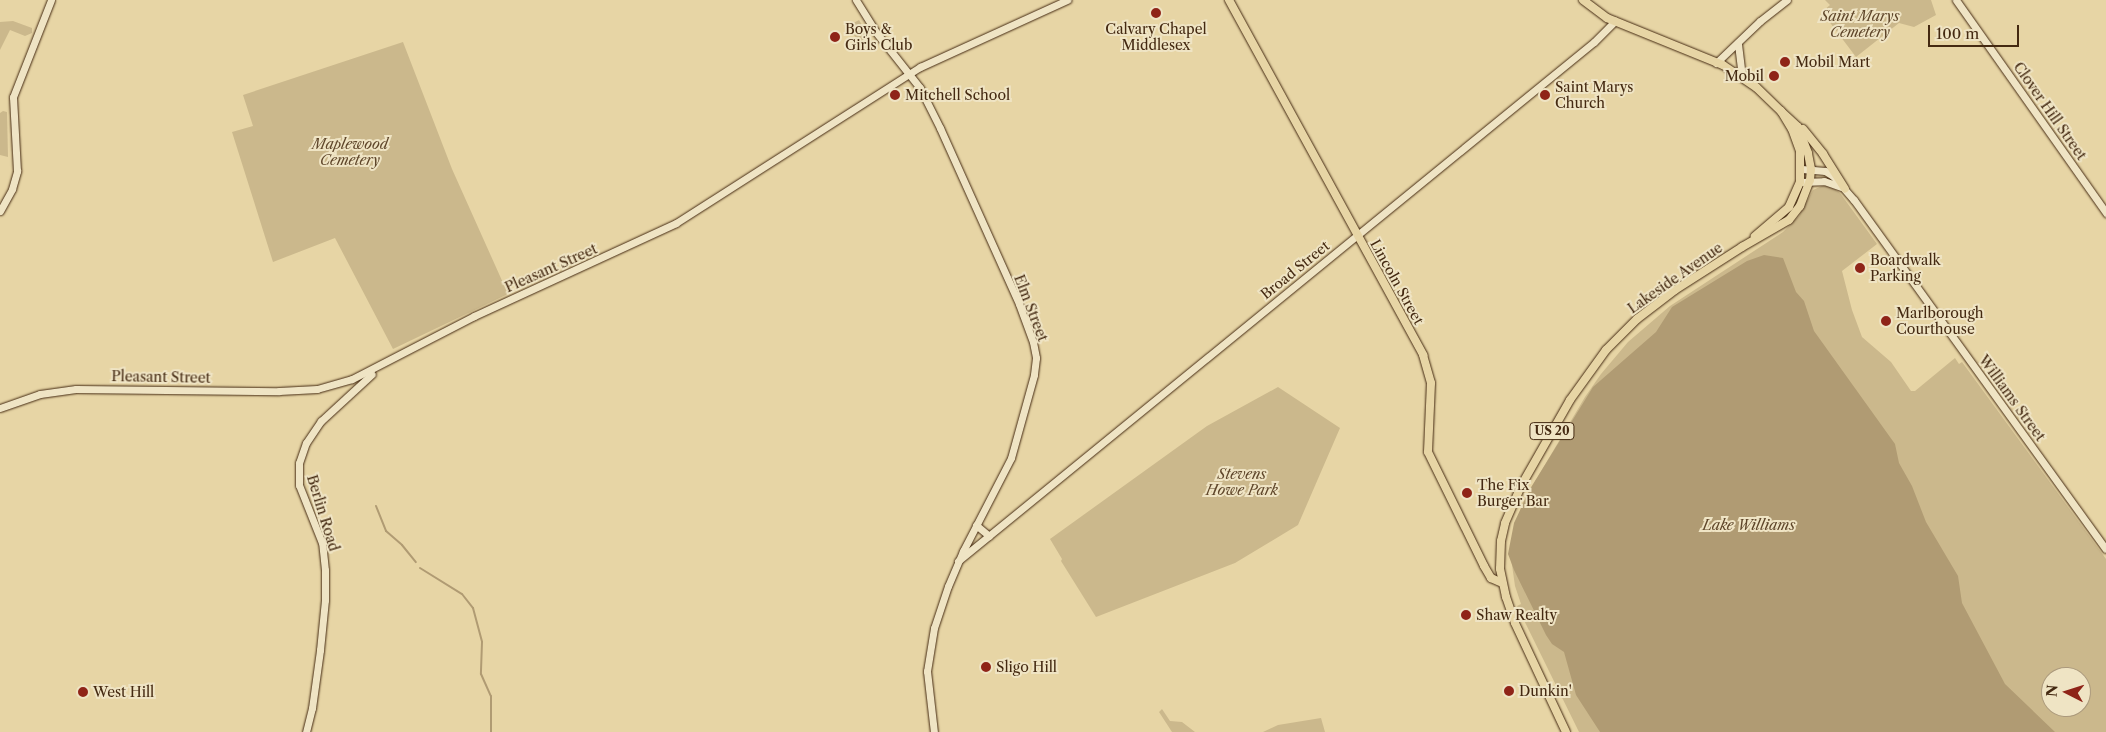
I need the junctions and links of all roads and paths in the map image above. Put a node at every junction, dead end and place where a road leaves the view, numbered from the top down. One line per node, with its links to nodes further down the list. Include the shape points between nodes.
1 (51, 0): 20 (street, via 13,97 17,171)
2 (856, 0): 11 (street, Elm Street, via 875,31)
3 (1067, 0): 11 (street, Pleasant Street)
4 (1228, 0): 22 (main road, Lincoln Street)
5 (1583, 0): 8 (main road, US 20)
6 (1787, 0): 9 (street)
7 (1956, 0): 21 (street, Clover Hill Street)
8 (1615, 21): 10 (main road, US 20); 22 (street, Broad Street, via 1594,42)
9 (1738, 44): 10 (street); 12 (street)
10 (1716, 62): 12 (main road, US 20)
11 (909, 73): 24 (street, Pleasant Street, via 682,220 474,316); 26 (street, Elm Street, via 940,128 1019,304 1036,358 1011,458)
12 (1745, 79): 13 (main road, US 20)
13 (1781, 111): 14 (main road, Lakeside Avenue / US 20); 15 (main road, US 20, via 1795,136)
14 (1796, 125): 16 (main road, Lakeside Avenue / US 20, via 1806,143); 19 (main road, via 1815,143)
15 (1802, 169): 16 (street, Williams Street); 18 (main road, US 20)
16 (1811, 169): 17 (main road, Lakeside Avenue / US 20); 19 (street, Williams Street, via 1825,171)
17 (1810, 180): 18 (street); 19 (street, via 1824,181); 23 (main road, Lakeside Avenue / US 20, via 1800,206 1789,220)
18 (1800, 182): 23 (main road, Lakeside Avenue / US 20, via 1789,207)
19 (1845, 189): 28 (street, Williams Street)
20 (0, 211)
21 (2106, 213)
22 (1358, 236): 27 (street, Broad Street); 30 (main road, Lincoln Street, via 1424,359 1431,384 1428,452 1484,566 1491,578)
23 (1742, 247): 30 (main road, Lakeside Avenue / US 20, via 1650,309 1616,339 1588,372 1512,505 1501,541)
24 (384, 364): 25 (street, Pleasant Street, via 345,382 317,389 76,389 40,394); 31 (street, Berlin Road, via 321,421 306,443 299,463 298,485 322,542 325,570 321,640)
25 (0, 408)
26 (976, 525): 27 (street); 29 (street, Elm Street)
27 (989, 536): 29 (street, Broad Street)
28 (2106, 549)
29 (958, 561): 32 (street, Elm Street, via 938,614 928,657 927,686)
30 (1502, 583): 33 (main road, Lakeside Avenue / US 20, via 1512,616)
31 (306, 732)
32 (934, 732)
33 (1566, 732)

